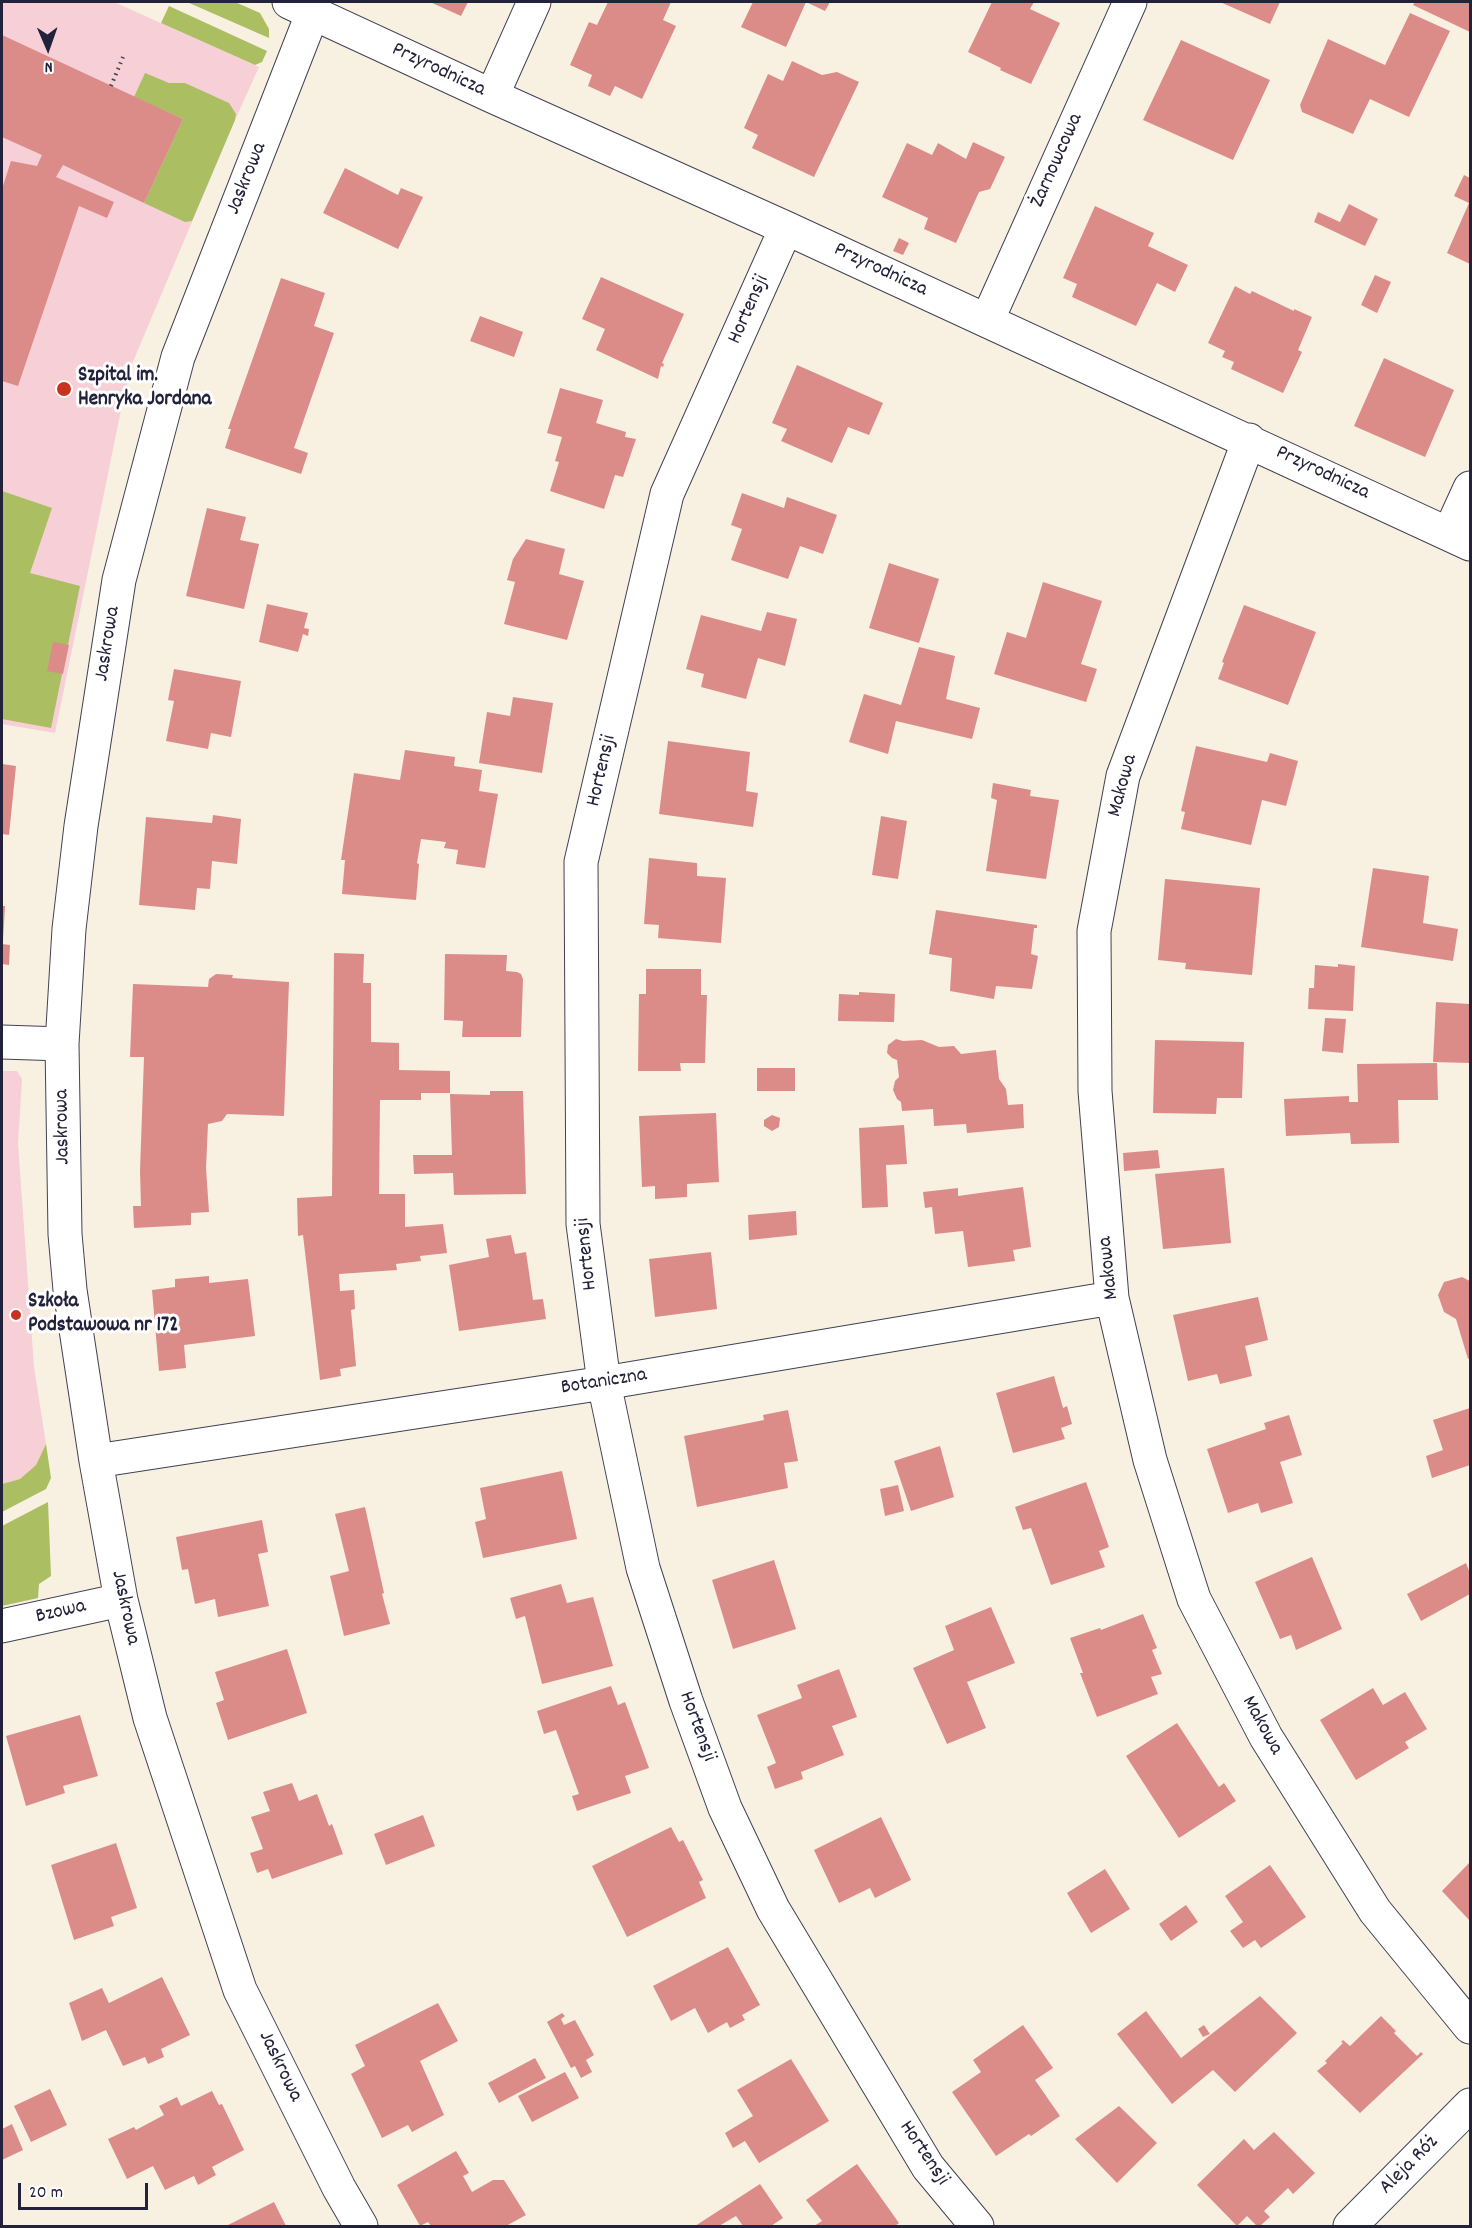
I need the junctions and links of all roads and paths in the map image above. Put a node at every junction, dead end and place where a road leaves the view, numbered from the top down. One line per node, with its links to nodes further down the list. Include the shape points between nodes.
1 (534, 2): 6 (street)
2 (1130, 2): 8 (street, Żarnowcowa)
3 (301, 7): 6 (street, Przyrodnicza); 13 (street, Jaskrowa, via 178,357 119,580 81,826 69,929)
4 (123, 57): 5 (path)
5 (111, 86)
6 (492, 96): 7 (street, Przyrodnicza)
7 (786, 228): 8 (street, Przyrodnicza); 15 (street, Hortensji, via 667,494 581,862 583,1224)
8 (987, 321): 9 (street, Przyrodnicza)
9 (1249, 440): 11 (street, Przyrodnicza); 14 (street, Makowa, via 1123,776 1094,931 1095,1091)
10 (1470, 488): 11 (street)
11 (1460, 539)
12 (2, 1042): 13 (street)
13 (62, 1044): 16 (street, Jaskrowa, via 66,1261)
14 (1112, 1298): 15 (street, Botaniczna); 19 (street, Makowa, via 1150,1460 1194,1599 1266,1737 1375,1911)
15 (604, 1383): 16 (street, Botaniczna); 22 (street, Hortensji, via 643,1568 726,1808 773,1909 928,2167)
16 (96, 1461): 17 (street, Jaskrowa)
17 (121, 1600): 18 (street, Bzowa); 21 (street, Jaskrowa, via 150,1718 240,1990)
18 (2, 1626)
19 (1470, 2027)
20 (1470, 2105): 23 (street, Aleja Róż)
21 (361, 2226)
22 (977, 2226)
23 (1350, 2226)

